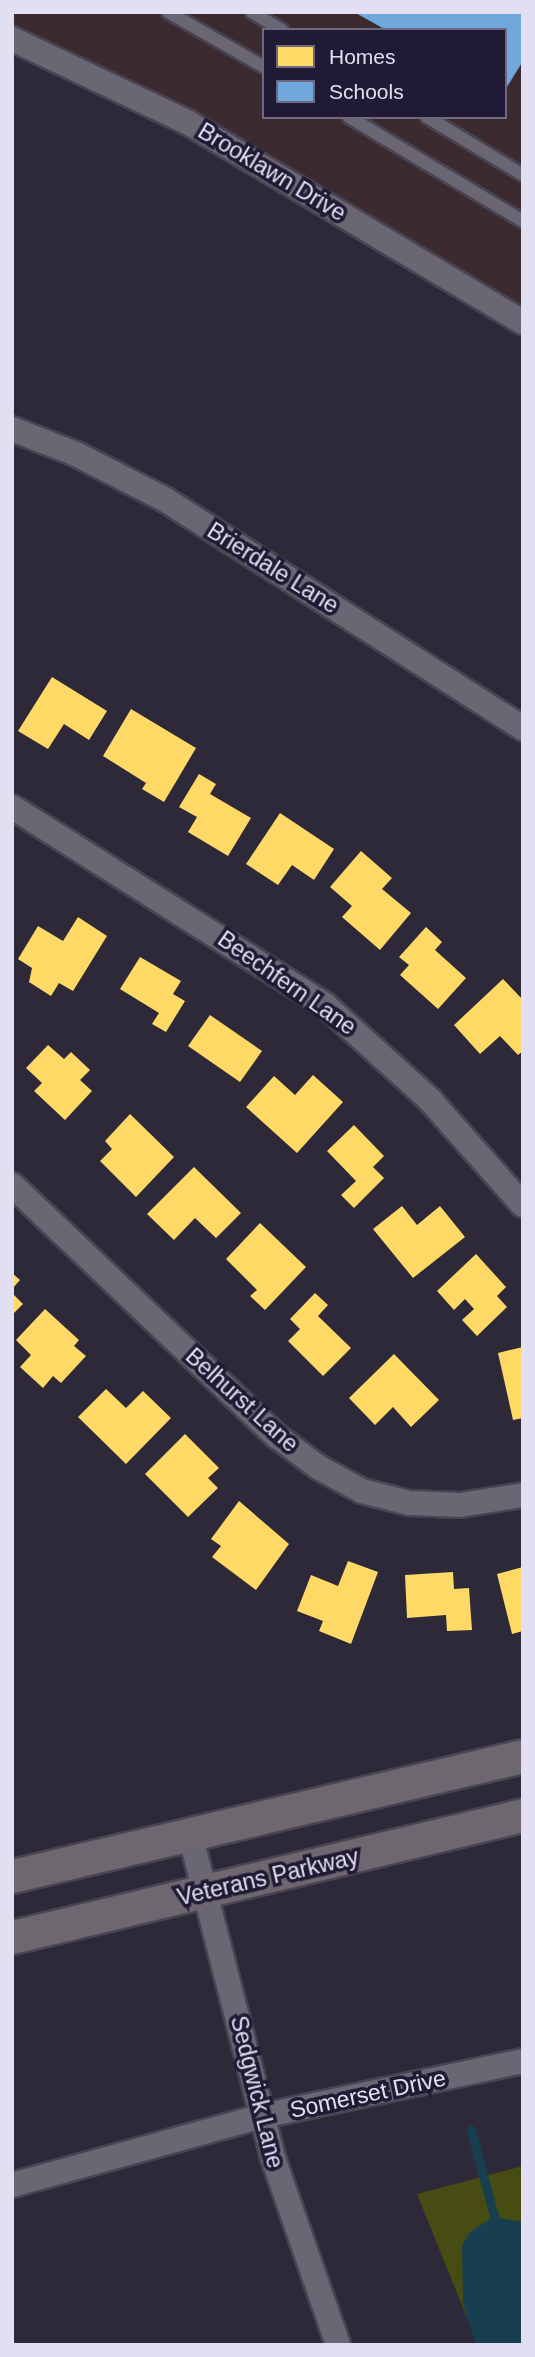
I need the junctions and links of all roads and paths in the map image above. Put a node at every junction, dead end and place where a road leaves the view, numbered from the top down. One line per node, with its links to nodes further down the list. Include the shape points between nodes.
1 (168, 12): 5 (lane)
2 (252, 12): 3 (lane)
3 (279, 28)
4 (12, 39): 10 (street, Brooklawn Drive, via 187,122)
5 (262, 66)
6 (352, 119): 9 (lane)
7 (430, 119): 8 (lane)
8 (523, 175)
9 (523, 221)
10 (523, 323)
11 (12, 429): 12 (street, Brierdale Lane, via 76,454 166,500)
12 (523, 728)
13 (15, 814): 15 (street, Beechfern Lane, via 325,1005 430,1100)
14 (12, 1185): 16 (street, Belhurst Lane, via 269,1428 318,1468 362,1491 409,1503 460,1505)
15 (523, 1205)
16 (523, 1495)
17 (523, 1756): 19 (main road)
18 (523, 1815): 21 (main road, Veterans Parkway)
19 (190, 1834): 20 (main road); 21 (street, Sedgwick Lane)
20 (12, 1875)
21 (205, 1891): 22 (main road, Veterans Parkway); 24 (street, Sedgwick Lane)
22 (12, 1937)
23 (523, 2061): 24 (street, Somerset Drive)
24 (262, 2116): 25 (street, Somerset Drive); 26 (street, Sedgwick Lane)
25 (12, 2185)
26 (338, 2345)

